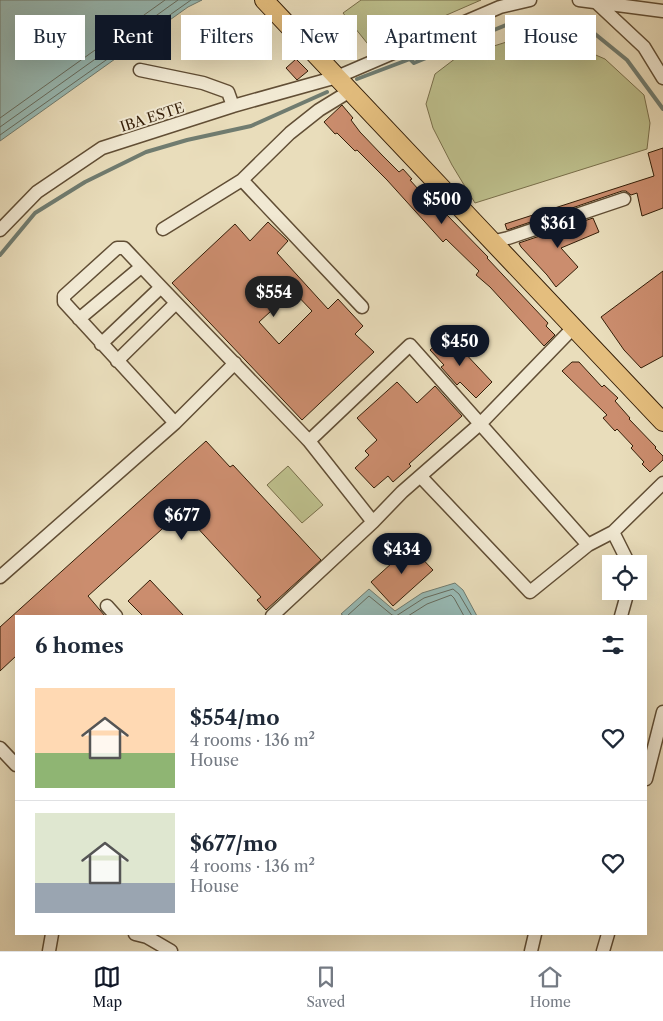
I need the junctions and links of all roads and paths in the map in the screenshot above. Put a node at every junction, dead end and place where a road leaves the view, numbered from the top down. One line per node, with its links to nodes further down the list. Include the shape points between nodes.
1 (264, 0): 7 (highway)
2 (530, 0): 7 (street, IBA ESTE, via 500,7)
3 (579, 0): 4 (street)
4 (597, 3): 5 (street); 8 (street, via 644,47)
5 (663, 11)
6 (140, 70): 10 (street, via 203,83 228,92)
7 (336, 77): 9 (highway); 10 (street, IBA ESTE)
8 (663, 78)
9 (350, 91): 11 (street, via 290,133); 15 (highway)
10 (233, 106): 13 (street, IBA ESTE, via 102,148 37,192)
11 (242, 180): 14 (street); 19 (street)
12 (624, 199): 15 (street)
13 (0, 230)
14 (163, 230)
15 (491, 242): 21 (highway)
16 (141, 267): 17 (street); 20 (street); 20 (street, via 124,248 117,248 64,296 64,302)
17 (160, 288): 18 (street); 22 (street)
18 (176, 303): 23 (street); 24 (street)
19 (362, 307)
20 (79, 320): 22 (street)
21 (574, 328): 25 (highway); 27 (street)
22 (102, 344): 23 (street)
23 (117, 361): 26 (street)
24 (235, 363): 26 (street); 28 (street)
25 (663, 422)
26 (175, 423): 35 (street)
27 (481, 423): 28 (street, via 410,345); 29 (street); 33 (street)
28 (309, 441): 31 (street)
29 (421, 477): 31 (street); 33 (street, via 530,592)
30 (663, 483): 32 (street)
31 (373, 522): 39 (street)
32 (613, 532): 33 (street); 34 (street)
33 (588, 545)
34 (624, 555)
35 (0, 577)
36 (625, 600): 40 (street)
37 (107, 606): 38 (street)
38 (115, 615)
39 (273, 615)
40 (621, 615)
41 (663, 712): 44 (street)
42 (0, 748): 43 (street)
43 (15, 764)
44 (647, 775)
45 (52, 935): 49 (street)
46 (139, 935): 50 (street)
47 (535, 935): 51 (street)
48 (608, 935): 52 (street)
49 (49, 951)
50 (171, 951)
51 (531, 951)
52 (603, 951)

